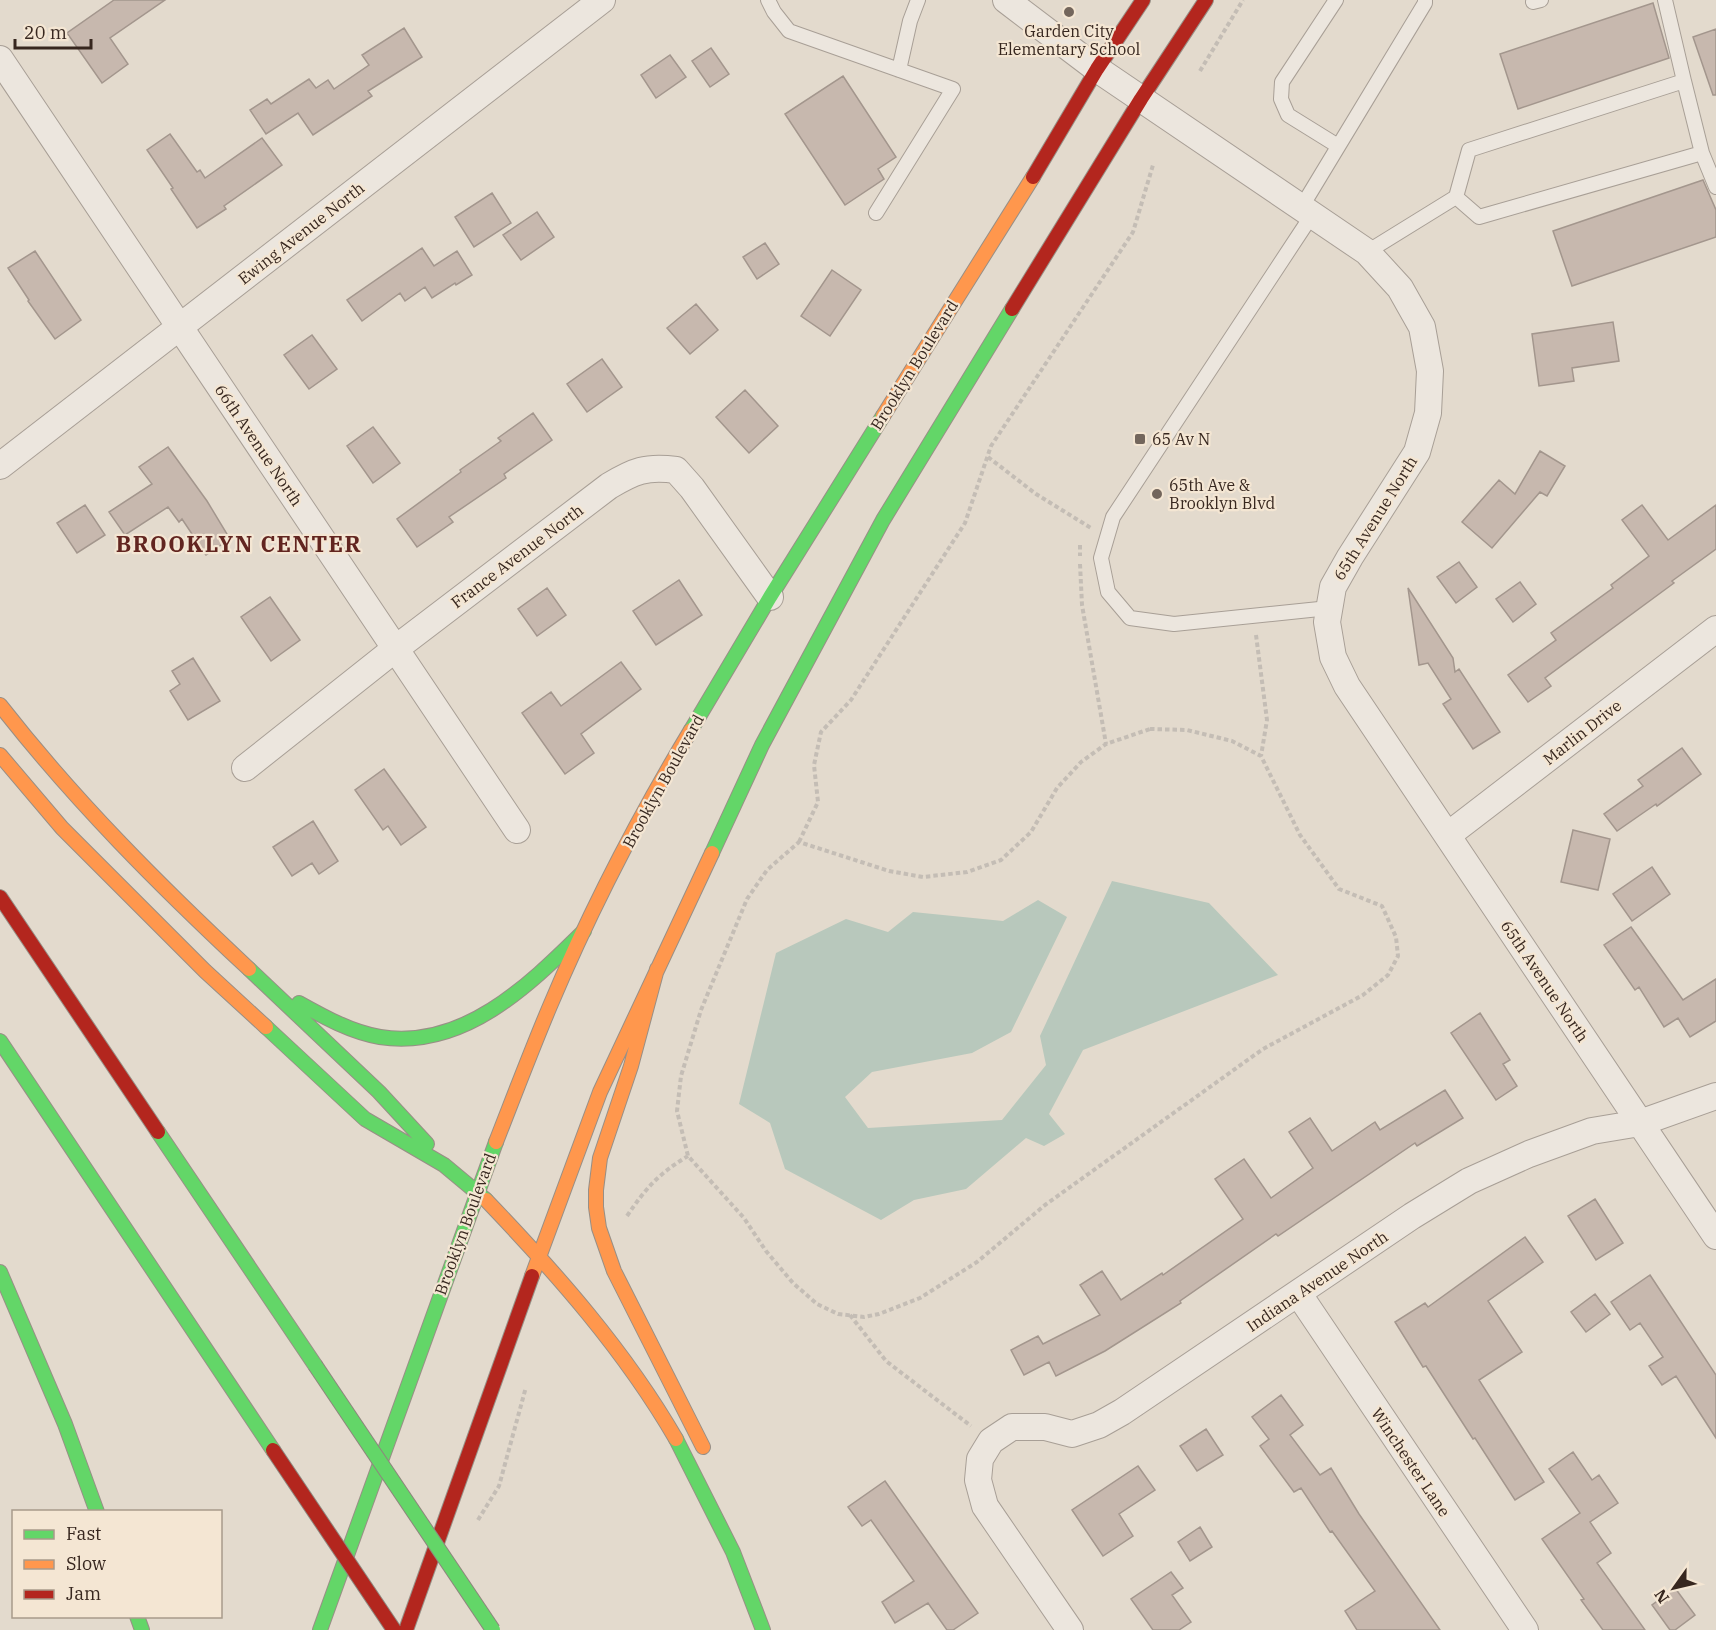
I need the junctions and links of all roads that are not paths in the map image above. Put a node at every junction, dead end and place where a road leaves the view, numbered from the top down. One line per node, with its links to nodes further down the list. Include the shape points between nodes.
1 (602, 0): 22 (street, Ewing Avenue North)
2 (768, 0): 12 (lane, via 789,31)
3 (918, 0): 12 (lane)
4 (1006, 0): 11 (street, 65th Avenue North)
5 (1143, 0): 11 (main road, Brooklyn Boulevard)
6 (1206, 0): 14 (main road)
7 (1336, 0): 15 (lane, via 1282,82 1281,99 1288,115)
8 (1425, 0): 15 (lane)
9 (1665, 0): 13 (lane)
10 (0, 59): 22 (street, 66th Avenue North)
11 (1097, 69): 14 (street, 65th Avenue North); 24 (main road, Brooklyn Boulevard)
12 (899, 70): 20 (lane, via 953,89)
13 (1684, 81): 16 (lane); 18 (lane, via 1469,150)
14 (1141, 99): 19 (street, 65th Avenue North); 35 (main road, via 882,520 762,745)
15 (1338, 146): 19 (lane)
16 (1702, 153): 17 (lane); 18 (lane, via 1479,217)
17 (1716, 187)
18 (1456, 196): 21 (lane)
19 (1306, 212): 21 (street, 65th Avenue North); 25 (lane, via 1113,517 1101,558 1108,592 1130,618 1174,624)
20 (876, 213)
21 (1367, 252): 25 (street, 65th Avenue North, via 1400,288 1422,327 1430,371 1428,413 1417,452 1333,587)
22 (180, 326): 23 (street, Ewing Avenue North); 27 (street, 66th Avenue North)
23 (0, 466)
24 (770, 597): 27 (street, France Avenue North, via 692,488 676,470 657,467 634,471 609,486); 34 (main road, Brooklyn Boulevard, via 654,792)
25 (1329, 608): 32 (street, 65th Avenue North, via 1327,622 1333,657 1347,686)
26 (1716, 629): 32 (street, Marlin Drive)
27 (395, 648): 30 (street, France Avenue North); 31 (street, 66th Avenue North)
28 (0, 705): 36 (main road, via 63,782 136,861)
29 (0, 755): 40 (main road, via 62,828 131,898 365,1119)
30 (245, 768)
31 (517, 830)
32 (1448, 835): 39 (street, 65th Avenue North)
33 (0, 897): 52 (main road, bridge)
34 (584, 931): 36 (main road, via 539,975 481,1017 443,1035 380,1036 353,1029 329,1020); 41 (main road, Brooklyn Boulevard, via 550,1005)
35 (657, 969): 43 (main road, via 600,1092); 46 (main road, via 600,1157 596,1205 602,1238 636,1316)
36 (260, 980): 40 (main road, via 413,1127)
37 (0, 1041): 50 (main road, bridge)
38 (1716, 1096): 39 (street, Indiana Avenue North)
39 (1640, 1123): 42 (street, 65th Avenue North); 45 (street, Indiana Avenue North, via 1592,1131 1469,1181)
40 (444, 1165): 41 (main road)
41 (477, 1191): 43 (main road); 49 (main road, Brooklyn Boulevard)
42 (1716, 1236)
43 (539, 1255): 51 (main road); 53 (main road, via 587,1310 659,1410 733,1552)
44 (0, 1272): 47 (main road, via 65,1424)
45 (1298, 1293): 55 (street, Indiana Avenue North, via 1099,1425 1072,1434 1045,1427 1012,1427 991,1441 980,1459 978,1480 985,1506); 56 (street, Winchester Lane)
46 (710, 1460)
47 (96, 1510)
48 (753, 1566): 54 (main road)
49 (320, 1630)
50 (394, 1630)
51 (405, 1630)
52 (493, 1630)
53 (763, 1630)
54 (776, 1630)
55 (1070, 1630)
56 (1525, 1630)

